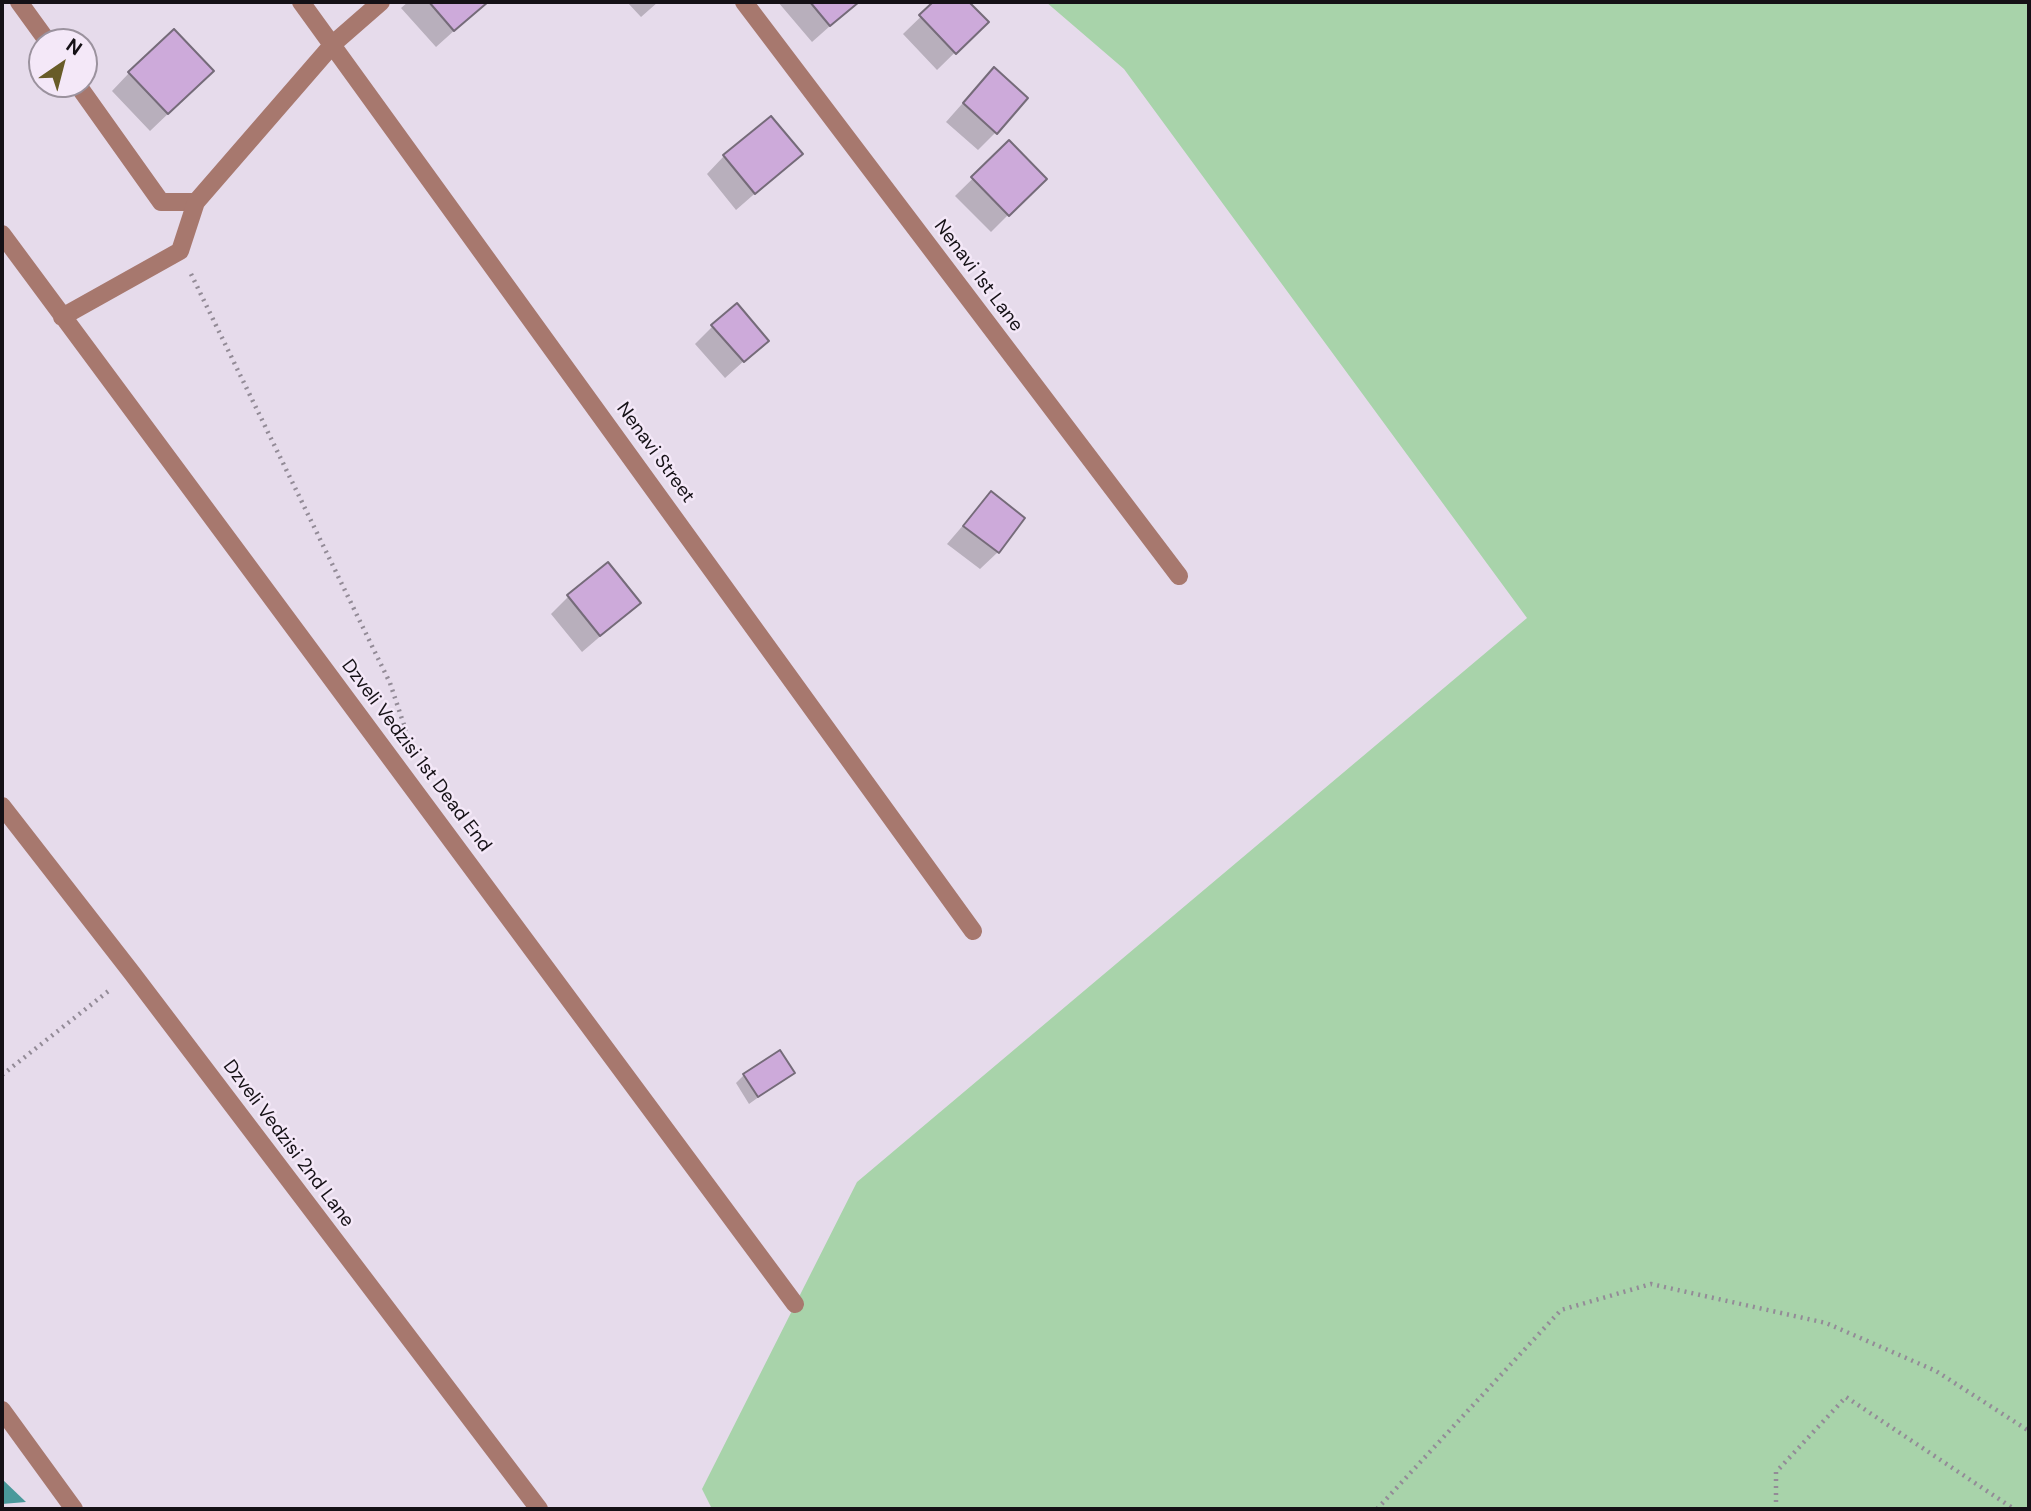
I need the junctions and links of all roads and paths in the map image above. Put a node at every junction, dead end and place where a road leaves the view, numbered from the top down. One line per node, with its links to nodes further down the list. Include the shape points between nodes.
1 (19, 2): 5 (street)
2 (301, 2): 6 (street, Nenavi Street)
3 (381, 2): 6 (street)
4 (744, 2): 12 (street, Nenavi 1st Lane)
5 (38, 28)
6 (334, 43): 8 (street); 15 (street, Nenavi Street)
7 (87, 98): 8 (street, via 161,202)
8 (196, 202): 10 (street)
9 (2, 234): 11 (street, Dzveli Vedzisi 1st Dead End)
10 (180, 251): 11 (street); 13 (path, via 390,682)
11 (62, 317): 18 (street, Dzveli Vedzisi 1st Dead End)
12 (1179, 576)
13 (408, 735)
14 (2, 806): 16 (street, Dzveli Vedzisi 2nd Lane)
15 (973, 931)
16 (132, 972): 17 (path); 22 (street, Dzveli Vedzisi 2nd Lane)
17 (2, 1075)
18 (795, 1304)
19 (2, 1410): 21 (street)
20 (2029, 1431): 23 (path, via 1936,1371 1826,1323 1651,1284 1561,1310)
21 (74, 1509)
22 (539, 1509)
23 (1377, 1509)
24 (1776, 1509): 25 (path, via 1776,1472 1846,1397)
25 (2014, 1509)

